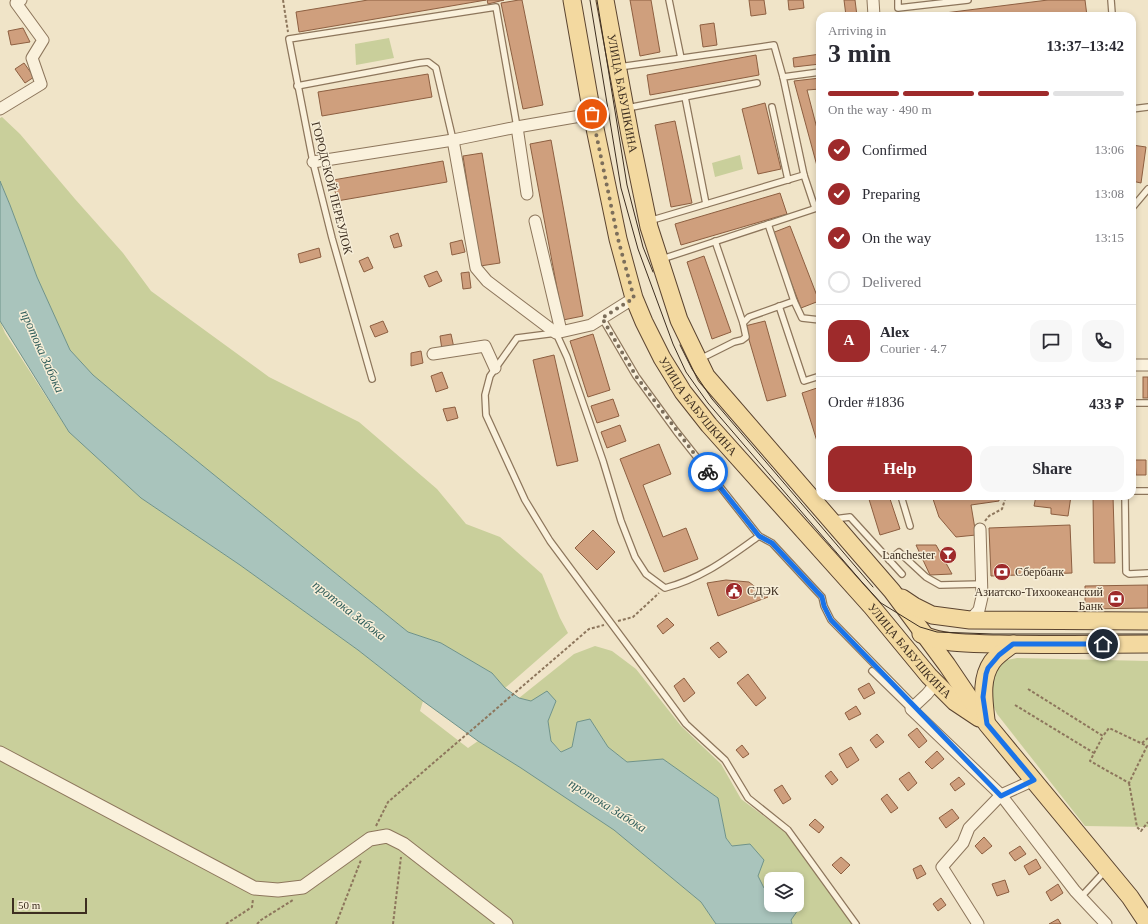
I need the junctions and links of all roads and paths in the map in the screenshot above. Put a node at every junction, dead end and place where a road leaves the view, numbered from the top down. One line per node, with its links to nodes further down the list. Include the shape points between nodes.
1 (21, 0): 24 (street, via 16,3 43,40 32,58 41,84)
2 (283, 0): 12 (path)
3 (572, 0): 25 (main road, УЛИЦА БАБУШКИНА)
4 (605, 0): 14 (main road, УЛИЦА БАБУШКИНА)
5 (669, 0): 13 (lane)
6 (873, 0): 10 (street)
7 (898, 0): 8 (lane, via 898,8)
8 (968, 0)
9 (1111, 0): 11 (lane)
10 (874, 12)
11 (1112, 12)
12 (289, 39): 18 (lane, ГОРОДСКОЙ ПЕРЕУЛОК); 26 (lane, via 496,7)
13 (681, 58): 14 (lane); 16 (lane, via 774,45)
14 (617, 68): 21 (main road, УЛИЦА БАБУШКИНА)
15 (816, 73): 16 (lane)
16 (783, 77): 29 (lane)
17 (757, 83): 19 (lane)
18 (297, 86): 27 (lane, via 428,62 436,68); 28 (lane, ГОРОДСКОЙ ПЕРЕУЛОК)
19 (685, 97): 21 (lane); 36 (lane)
20 (1148, 107): 23 (lane)
21 (625, 108): 40 (main road, УЛИЦА БАБУШКИНА)
22 (772, 108): 30 (lane)
23 (1136, 108)
24 (0, 109)
25 (592, 114): 26 (street); 44 (main road, УЛИЦА БАБУШКИНА, via 618,239)
26 (517, 127): 27 (street); 32 (street)
27 (453, 140): 28 (street); 50 (street, via 476,268 487,281)
28 (314, 162): 57 (lane, ГОРОДСКОЙ ПЕРЕУЛОК, via 332,238)
29 (804, 175): 30 (lane); 37 (lane)
30 (788, 180): 36 (lane)
31 (1148, 189): 34 (lane)
32 (527, 194)
33 (1136, 199): 34 (lane)
34 (1139, 199): 35 (lane)
35 (1136, 203)
36 (706, 204): 40 (lane)
37 (816, 205)
38 (816, 208): 41 (lane)
39 (535, 221): 50 (street)
40 (648, 221): 43 (main road, УЛИЦА БАБУШКИНА)
41 (768, 224): 42 (lane); 45 (lane)
42 (715, 241): 43 (lane); 49 (lane)
43 (659, 260): 52 (main road, УЛИЦА БАБУШКИНА, via 679,320)
44 (634, 298): 47 (street); 75 (main road, УЛИЦА БАБУШКИНА, via 662,358 683,392)
45 (794, 300): 46 (lane); 48 (lane, via 802,318)
46 (778, 306): 49 (lane, via 749,317); 56 (lane, via 804,381)
47 (602, 318): 50 (street, via 591,325); 68 (lane, via 636,376)
48 (816, 320)
49 (743, 323): 52 (lane, via 746,337)
50 (559, 332): 55 (lane, via 517,338); 73 (lane, via 635,557 646,574)
51 (433, 354): 55 (street, via 485,346)
52 (698, 360): 65 (main road, УЛИЦА БАБУШКИНА, via 706,376)
53 (1136, 365): 54 (street)
54 (1148, 365)
55 (495, 368): 78 (lane, via 484,395 486,415 522,493 550,541)
56 (816, 377)
57 (372, 379)
58 (1148, 403): 59 (lane)
59 (1136, 404)
60 (1148, 490): 61 (lane)
61 (1136, 491)
62 (902, 500): 66 (lane)
63 (1005, 500): 67 (path, via 1002,509 989,516)
64 (1125, 500): 70 (lane, via 1126,572)
65 (830, 519): 69 (lane, via 850,516); 74 (main road, УЛИЦА БАБУШКИНА)
66 (910, 526)
67 (980, 529): 72 (street)
68 (759, 536): 73 (lane, via 711,570); 96 (lane, via 772,543 822,597 831,620)
69 (889, 560): 71 (lane); 72 (lane, via 900,552 926,577 940,585)
70 (1148, 573)
71 (902, 574)
72 (982, 584): 76 (street, via 979,610)
73 (665, 588): 78 (path, via 633,617)
74 (892, 591): 76 (main road, via 925,612); 79 (main road, УЛИЦА БАБУШКИНА)
75 (872, 607): 79 (main road, via 900,625); 84 (main road, УЛИЦА БАБУШКИНА)
76 (973, 620): 77 (main road); 80 (main road)
77 (1148, 621)
78 (611, 623): 98 (path, via 589,629 388,802); 110 (lane, via 686,724 725,760 748,798 788,830)
79 (926, 636): 80 (main road); 83 (main road, УЛИЦА БАБУШКИНА)
80 (959, 643): 81 (main road); 83 (main road)
81 (1013, 644): 82 (main road); 88 (main road, via 992,662 986,674 983,697)
82 (1148, 644)
83 (947, 665): 84 (main road); 88 (main road, УЛИЦА БАБУШКИНА)
84 (936, 683): 87 (street); 88 (main road, УЛИЦА БАБУШКИНА, via 955,702)
85 (1028, 689): 89 (path)
86 (1015, 705): 93 (path)
87 (911, 709): 96 (street); 96 (lane, via 872,671)
88 (987, 724): 94 (main road, УЛИЦА БАБУШКИНА)
89 (1103, 736): 91 (path, via 1108,728); 93 (path)
90 (1148, 738): 91 (path)
91 (1142, 743): 95 (path, via 1147,746)
92 (0, 753): 102 (street)
93 (1094, 753): 95 (path, via 1090,761)
94 (1034, 780): 96 (street); 101 (main road, УЛИЦА БАБУШКИНА)
95 (1129, 783): 97 (path, via 1137,827 1141,831)
96 (1001, 796): 104 (street); 111 (street, via 969,828 963,843 942,867)
97 (1148, 822)
98 (370, 839): 99 (street, via 387,836); 103 (street, via 303,887)
99 (403, 844): 108 (path); 109 (street)
100 (361, 860): 107 (path)
101 (1106, 869): 104 (lane); 113 (main road, УЛИЦА БАБУШКИНА, via 1130,897)
102 (254, 888): 103 (street); 105 (path, via 252,907)
103 (297, 888): 106 (path, via 293,900)
104 (1081, 897): 112 (street)
105 (226, 924)
106 (257, 924)
107 (336, 924)
108 (393, 924)
109 (506, 924)
110 (856, 924)
111 (978, 924)
112 (1106, 924)
113 (1148, 924)

